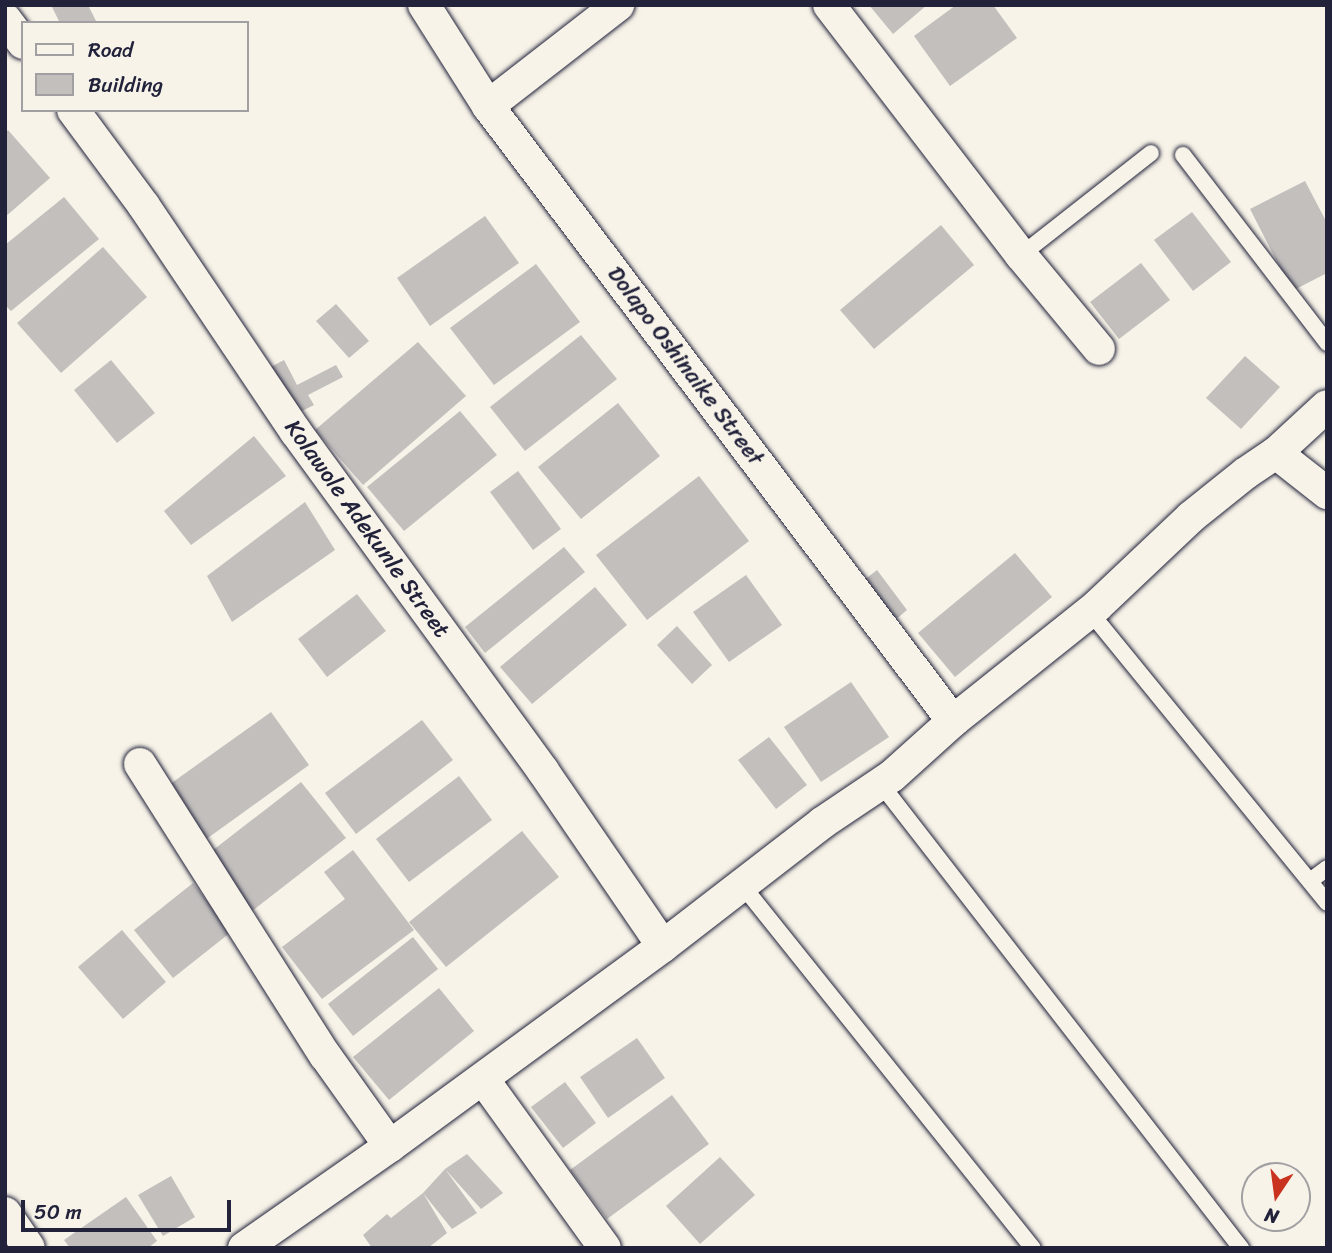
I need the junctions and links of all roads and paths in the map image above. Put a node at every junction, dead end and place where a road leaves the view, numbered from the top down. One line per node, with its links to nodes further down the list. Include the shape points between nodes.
1 (424, 5): 6 (street, Dolapo Oshinaike Street)
2 (618, 5): 6 (street)
3 (829, 5): 10 (street)
4 (5, 19): 5 (street)
5 (21, 40)
6 (488, 106): 17 (street, Dolapo Oshinaike Street)
7 (74, 112): 24 (street, Kolawole Adekunle Street, via 145,206 296,432 543,771)
8 (1151, 153): 10 (lane)
9 (1183, 155): 11 (lane)
10 (1021, 255): 12 (street)
11 (1327, 343)
12 (1099, 349)
13 (1327, 406): 14 (street)
14 (1276, 453): 15 (street); 16 (street, via 1191,517)
15 (1327, 493)
16 (1090, 612): 17 (street); 21 (lane)
17 (954, 721): 19 (street)
18 (140, 764): 26 (street, via 325,1055)
19 (880, 783): 22 (street); 32 (lane)
20 (1327, 868): 21 (lane)
21 (1310, 881): 23 (lane)
22 (741, 885): 24 (street); 31 (lane)
23 (1327, 903)
24 (663, 946): 25 (street)
25 (483, 1079): 26 (street); 30 (street)
26 (390, 1146): 29 (street)
27 (5, 1213): 28 (street)
28 (29, 1248)
29 (244, 1248)
30 (605, 1248)
31 (1033, 1248)
32 (1241, 1248)

